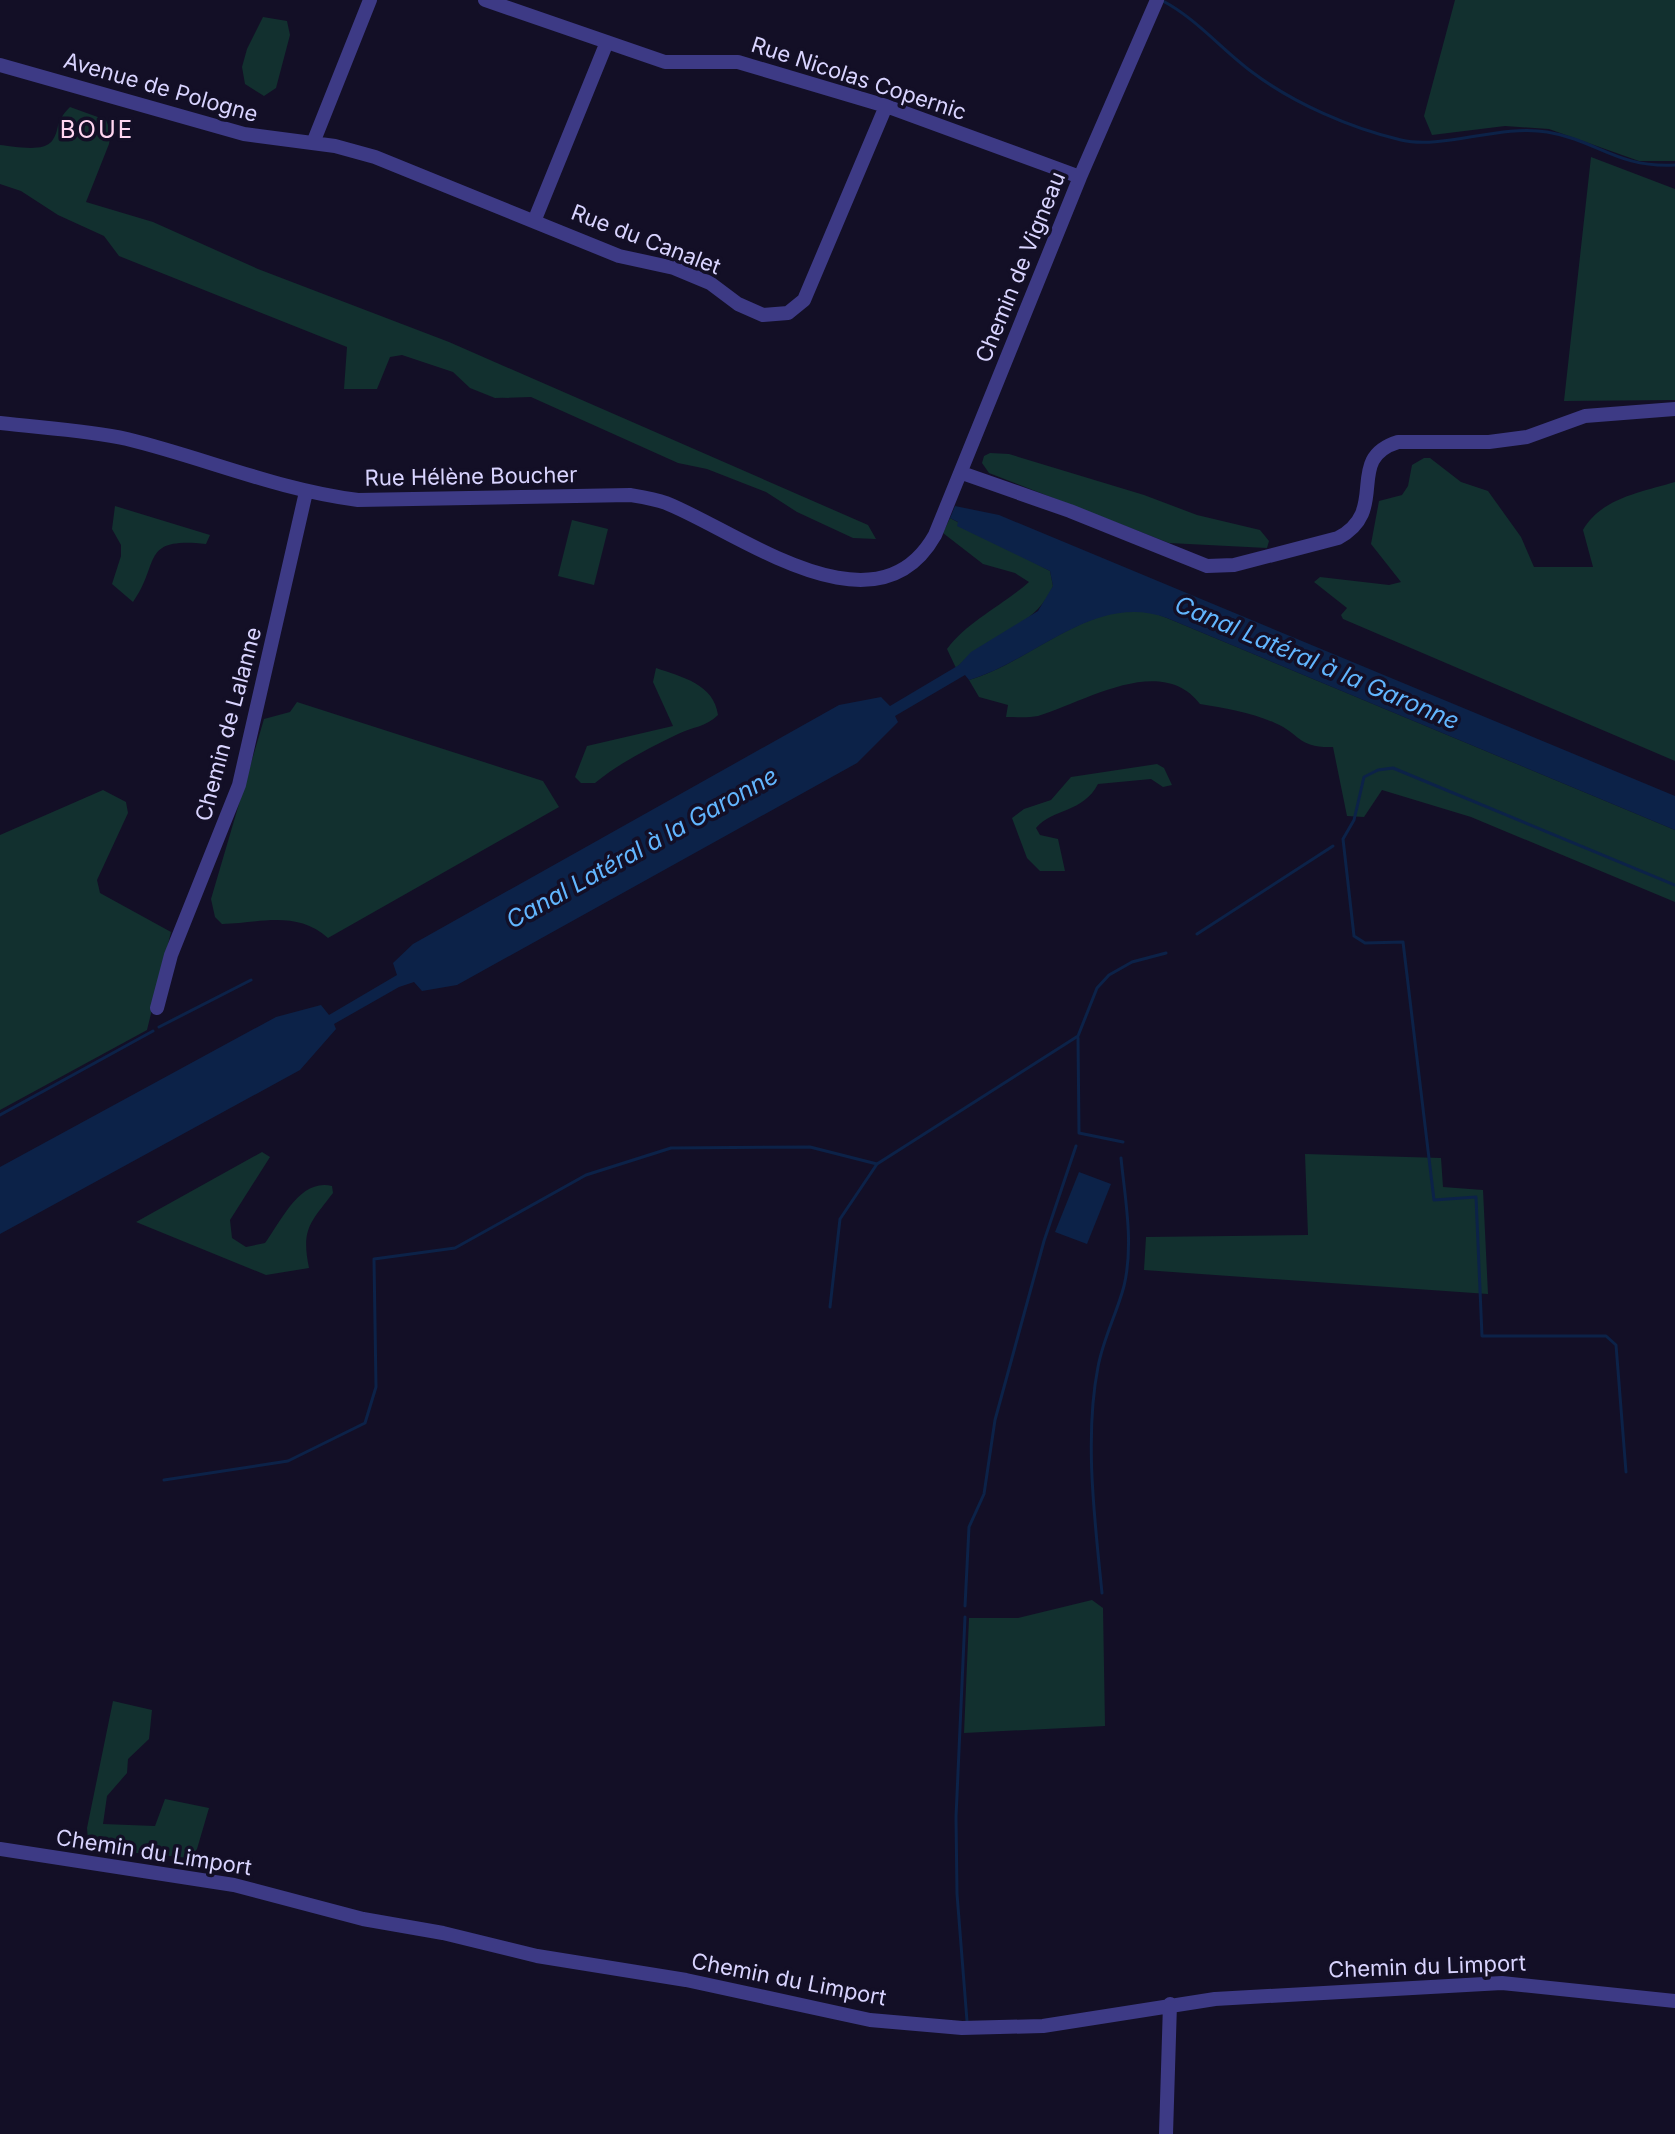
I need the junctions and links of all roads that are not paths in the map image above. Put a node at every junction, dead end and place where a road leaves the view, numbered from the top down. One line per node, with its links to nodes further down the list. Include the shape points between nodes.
1 (370, 0): 7 (street)
2 (485, 0): 4 (street, Rue Nicolas Copernic)
3 (1157, 0): 8 (street, Chemin de Vigneau)
4 (607, 42): 6 (street, Rue Nicolas Copernic, via 665,62 738,62); 9 (street)
5 (0, 65): 7 (street, Avenue de Pologne, via 244,134)
6 (886, 106): 8 (street, Rue Nicolas Copernic); 9 (street, Rue du Canalet, via 804,300 783,315 751,311 710,283 661,263 619,256)
7 (313, 143): 9 (street, Rue du Canalet, via 375,157)
8 (1080, 177): 12 (street, Chemin de Vigneau)
9 (535, 219)
10 (1675, 409): 12 (street, via 1585,416 1527,437 1489,442 1385,446 1370,463 1365,511 1352,530 1219,567 1194,564 1070,511)
11 (0, 423): 13 (street, Rue Hélène Boucher, via 124,439)
12 (962, 473): 14 (street, Chemin de Vigneau)
13 (306, 492): 14 (street, Rue Hélène Boucher, via 394,502 630,495 665,502 792,566 848,578 890,576); 15 (street, Chemin de Lalanne, via 239,785 171,955)
14 (927, 550)
15 (157, 1008)
16 (0, 1849): 18 (street, Chemin du Limport, via 219,1882 537,1956 686,1980 870,2020 962,2028 1043,2026)
17 (1675, 2001): 18 (street, Chemin du Limport, via 1502,1983)
18 (1170, 2004): 19 (street)
19 (1166, 2134)

